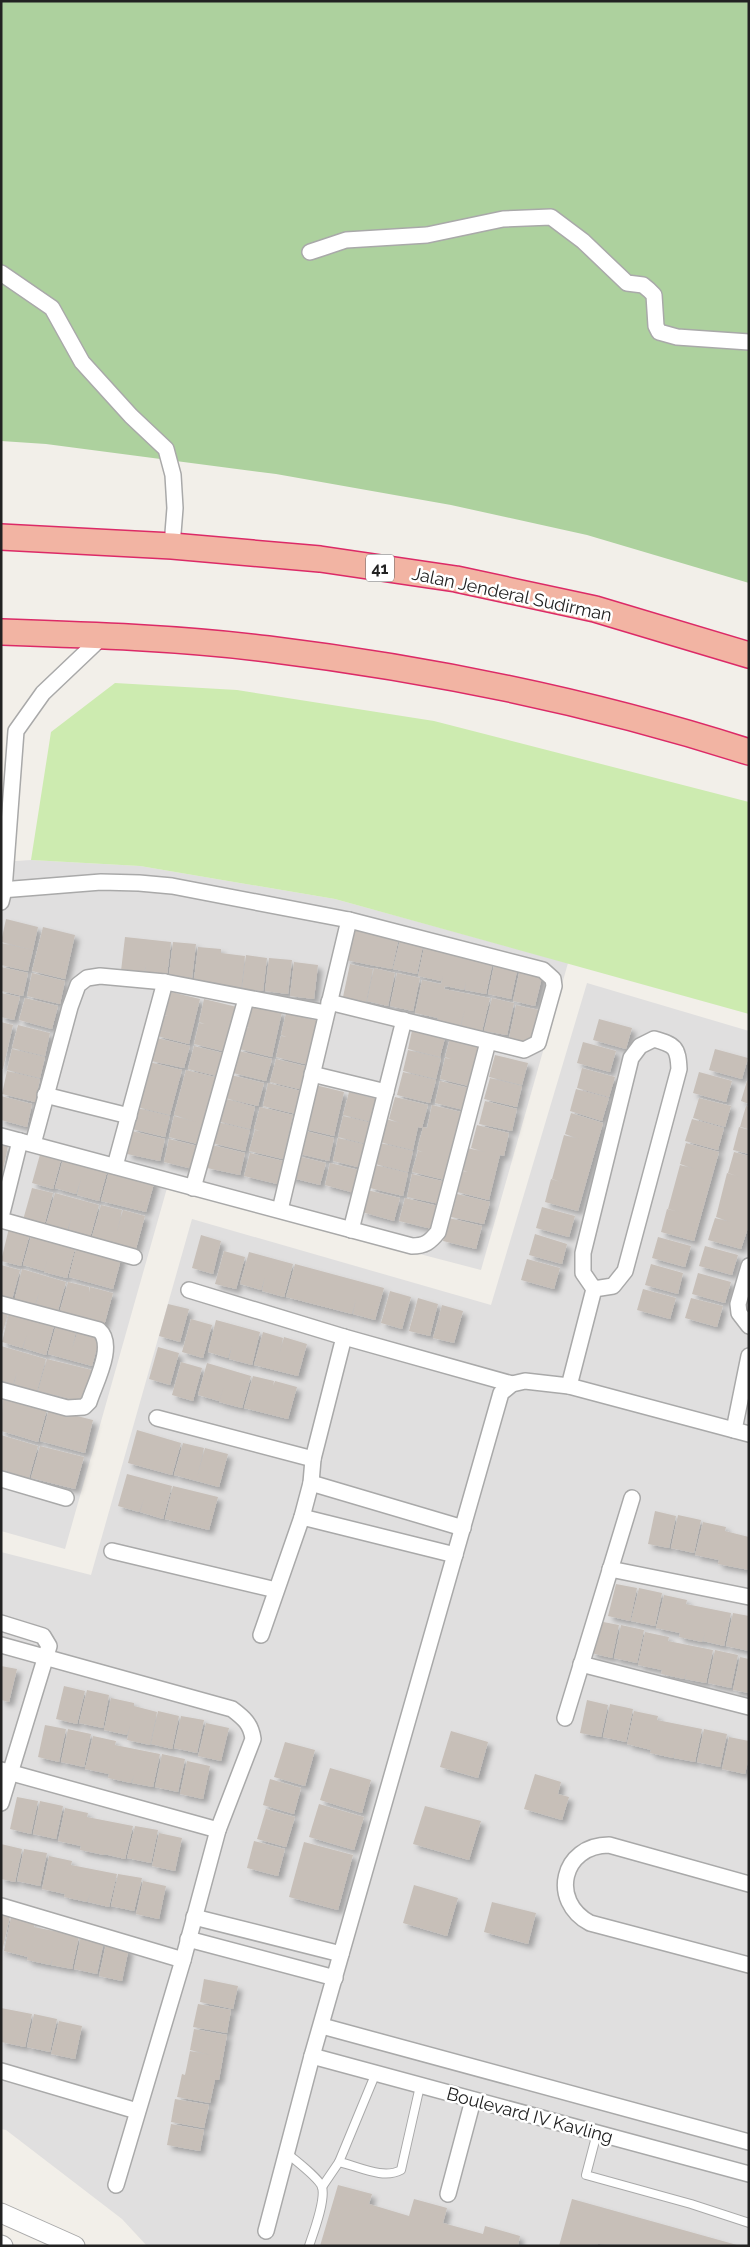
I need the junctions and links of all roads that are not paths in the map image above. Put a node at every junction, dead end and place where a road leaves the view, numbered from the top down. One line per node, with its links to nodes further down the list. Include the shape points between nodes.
1 (310, 252): 3 (street, via 346,240 427,235 503,219 550,217 583,241 627,283 643,285 654,295 659,332 677,337)
2 (1, 273): 5 (street, via 52,308 82,362 166,449 174,475)
3 (749, 342)
4 (1, 537): 5 (highway, Jalan Jenderal Sudirman / 41)
5 (172, 546): 8 (highway, Jalan Jenderal Sudirman / 41, via 320,559 456,579 595,610)
6 (1, 632): 7 (highway)
7 (103, 636): 9 (street, via 43,693); 10 (highway, via 267,649 439,675 574,704 693,734)
8 (749, 655)
9 (9, 731): 11 (street)
10 (749, 752)
11 (2, 894): 12 (street, via 101,882 139,883 172,886)
12 (349, 920): 15 (street); 17 (street, via 549,974 554,986 538,1043 524,1050)
13 (165, 982): 14 (street); 20 (street, via 100,976 87,978 78,985); 21 (street)
14 (246, 999): 15 (street); 25 (street)
15 (328, 1007): 16 (street); 18 (street)
16 (404, 1020): 17 (street); 19 (street)
17 (488, 1042): 28 (street, via 438,1232 431,1242 412,1246)
18 (312, 1074): 19 (street); 26 (street)
19 (386, 1092): 28 (street)
20 (45, 1095): 21 (street); 23 (street)
21 (128, 1116): 24 (street)
22 (1, 1136): 23 (street)
23 (26, 1143): 24 (street); 27 (street)
24 (115, 1166): 25 (street)
25 (193, 1188): 26 (street)
26 (280, 1210): 28 (street)
27 (1, 1219): 29 (street)
28 (351, 1230)
29 (134, 1257)
30 (749, 1266): 34 (street, via 738,1304 739,1313)
31 (594, 1289): 31 (street, via 583,1274 584,1253 631,1058 640,1046 654,1039 671,1043 678,1053 679,1069 625,1271 613,1286); 38 (street)
32 (189, 1290): 35 (street)
33 (1, 1304): 39 (street, via 98,1330 107,1342 89,1402 84,1407 67,1408)
34 (749, 1326)
35 (344, 1337): 37 (street); 42 (street)
36 (749, 1356): 41 (street)
37 (512, 1384): 38 (street, via 525,1381); 48 (street, via 501,1393 494,1412)
38 (569, 1386): 41 (street)
39 (1, 1390)
40 (157, 1418): 42 (street)
41 (742, 1432)
42 (313, 1459): 44 (street)
43 (1, 1479): 45 (street)
44 (311, 1483): 47 (street); 48 (street)
45 (66, 1498)
46 (632, 1498): 51 (street)
47 (302, 1517): 50 (street); 52 (street)
48 (463, 1528): 50 (street)
49 (112, 1551): 52 (street)
50 (455, 1555): 68 (street)
51 (610, 1569): 53 (street); 58 (street)
52 (276, 1590): 55 (street)
53 (749, 1597)
54 (1, 1623): 57 (street, via 44,1636 49,1646)
55 (261, 1635)
56 (1, 1645): 57 (street)
57 (46, 1658): 61 (street); 63 (street, via 232,1709 246,1720 253,1738)
58 (581, 1664): 59 (street); 60 (street)
59 (749, 1706)
60 (566, 1718)
61 (6, 1771): 62 (street); 63 (street)
62 (1, 1803)
63 (218, 1830): 66 (street)
64 (749, 1884): 70 (street, via 609,1845 587,1848 571,1864 565,1881 573,1910 590,1923)
65 (1, 1906): 69 (street)
66 (194, 1917): 67 (street); 68 (street)
67 (188, 1939): 69 (street); 71 (street)
68 (341, 1954): 71 (street)
69 (183, 1960): 78 (street)
70 (749, 1965)
71 (335, 1978): 72 (street)
72 (322, 2026): 73 (street); 80 (street)
73 (312, 2056): 75 (street, Boulevard IV Kavling); 81 (street)
74 (1, 2071): 78 (street)
75 (375, 2074): 76 (street, Boulevard IV Kavling); 82 (lane)
76 (420, 2086): 77 (street, Boulevard IV Kavling); 82 (lane, via 401,2170 393,2174 376,2172)
77 (473, 2100): 79 (street, Boulevard IV Kavling); 86 (street)
78 (137, 2111): 84 (street)
79 (597, 2133): 83 (street, Boulevard IV Kavling); 88 (lane, via 586,2175)
80 (749, 2142)
81 (288, 2154): 85 (lane); 89 (street)
82 (339, 2162): 85 (lane)
83 (749, 2174)
84 (116, 2185)
85 (322, 2187): 91 (lane)
86 (448, 2194)
87 (1, 2213): 90 (street)
88 (749, 2223)
89 (266, 2231)
90 (75, 2246)
91 (309, 2246)

